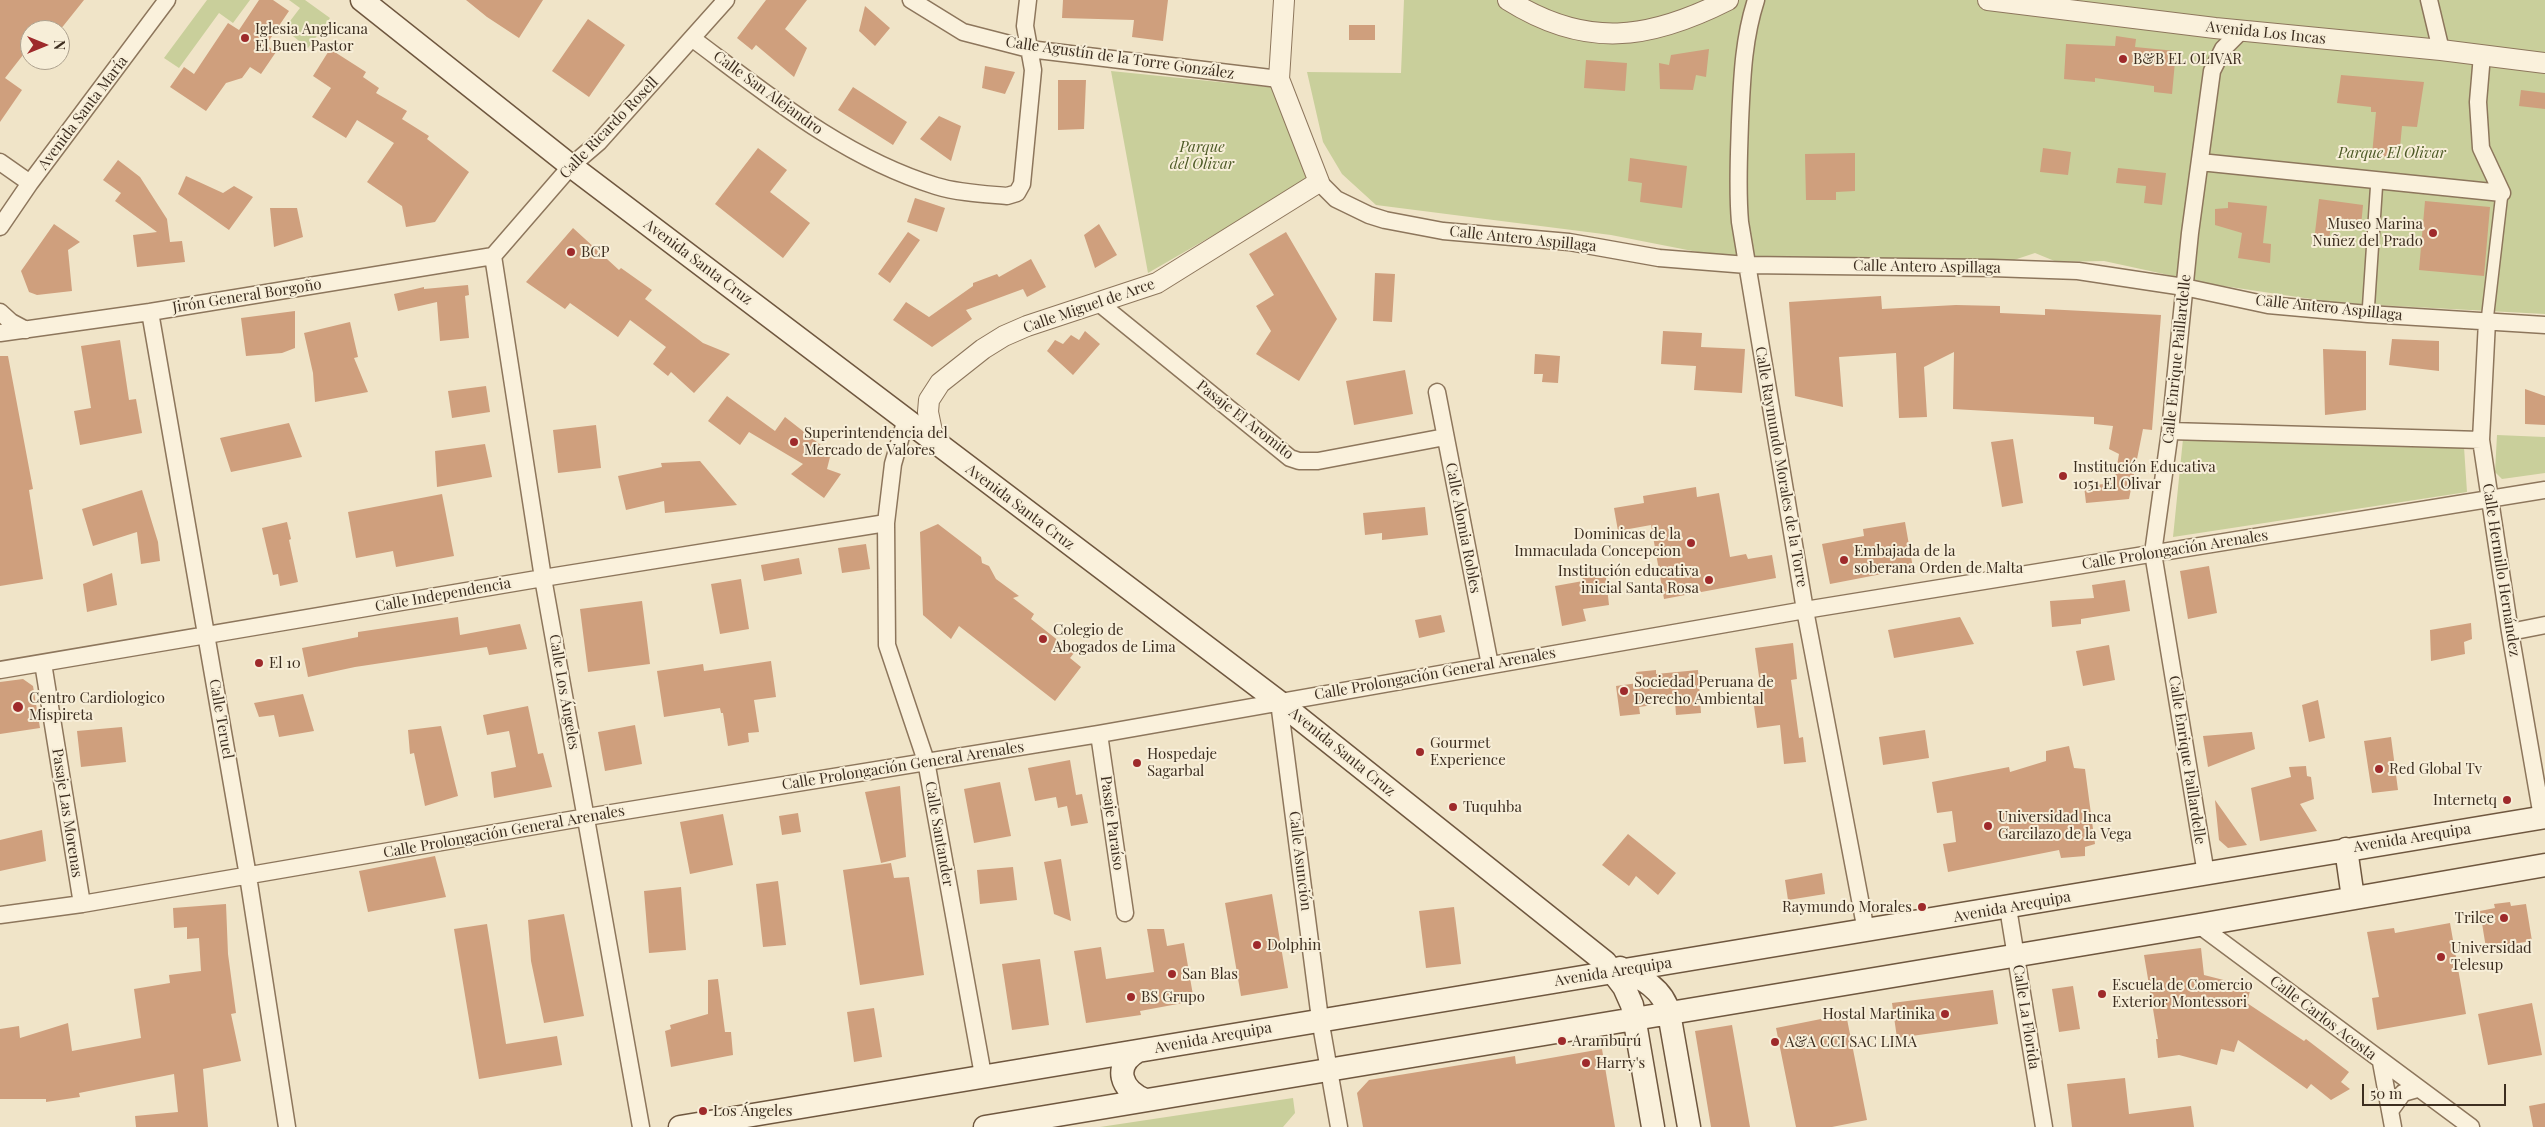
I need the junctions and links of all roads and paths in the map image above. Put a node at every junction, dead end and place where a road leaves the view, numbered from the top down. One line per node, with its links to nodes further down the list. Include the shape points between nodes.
1 (168, 0): 24 (street, Avenida Santa María)
2 (362, 0): 21 (main road, Avenida Santa Cruz)
3 (726, 0): 13 (street, Calle Ricardo Rosell)
4 (911, 0): 14 (street, Calle Agustín de la Torre González, via 963,32)
5 (1028, 0): 14 (street, Calle San Alejandro, via 1025,26)
6 (1284, 0): 18 (street)
7 (1508, 0): 8 (street, via 1548,20 1595,34 1654,30)
8 (1728, 0)
9 (1756, 0): 28 (street, Calle Raymundo Morales de la Torre, via 1744,49 1738,165 1738,197)
10 (1988, 0): 12 (street, Avenida Los Incas)
11 (2429, 0): 15 (street)
12 (2241, 31): 15 (street, Avenida Los Incas); 20 (street, Calle Enrique Paillardelle, via 2223,49 2212,71)
13 (693, 39): 14 (street, Calle San Alejandro, via 796,116 867,156 936,186 1007,196 1017,193 1022,184 1033,70); 21 (street, Calle Ricardo Rosell, via 599,142)
14 (1029, 49): 18 (street, Calle Agustín de la Torre González)
15 (2442, 50): 16 (street, Avenida Los Incas)
16 (2482, 55): 17 (street, Avenida Los Incas); 25 (street, via 2478,102 2481,148)
17 (2545, 63)
18 (1279, 79): 23 (street)
19 (0, 162): 24 (street)
20 (2200, 162): 22 (street); 29 (street, Calle Enrique Paillardelle)
21 (571, 166): 27 (street, Calle Ricardo Rosell); 39 (main road, Avenida Santa Cruz)
22 (2377, 179): 25 (street); 33 (street)
23 (1319, 182): 28 (street, Calle Antero Aspillaga, via 1336,199 1369,216 1385,220 1443,230 1568,242 1659,258); 30 (street, Calle Miguel de Arce, via 1169,276)
24 (30, 183): 26 (street, Avenida Santa María)
25 (2502, 193): 34 (street)
26 (0, 227)
27 (494, 256): 32 (street, Jirón General Borgoño); 48 (street, Calle Los Ángeles)
28 (1747, 265): 29 (street, Calle Antero Aspillaga, via 2078,271); 49 (street, Calle Raymundo Morales de la Torre)
29 (2184, 287): 33 (street, Calle Antero Aspillaga, via 2268,305); 40 (street, Calle Enrique Paillardelle)
30 (1099, 303): 41 (street, Pasaje El Aromito, via 1290,458 1318,461); 43 (street, Calle Miguel de Arce, via 1004,336 940,383 929,400)
31 (0, 312): 36 (street, via 10,322)
32 (150, 312): 36 (street, Jirón General Borgoño); 52 (street, Calle Teruel)
33 (2368, 314): 34 (street, Calle Antero Aspillaga)
34 (2488, 321): 35 (street, Calle Antero Aspillaga); 42 (street, Calle Hermillo Hernández)
35 (2545, 324)
36 (26, 330): 37 (street, Jirón General Borgoño)
37 (0, 333)
38 (1437, 392): 41 (street, Calle Alomia Robles)
39 (906, 420): 43 (main road, Avenida Santa Cruz); 46 (street, Calle Santander, via 893,464)
40 (2170, 431): 42 (street); 47 (street, Calle Enrique Paillardelle)
41 (1445, 437): 54 (street, Calle Alomia Robles)
42 (2481, 440): 45 (street, Calle Hermillo Hernández)
43 (934, 442): 56 (main road, Avenida Santa Cruz)
44 (2545, 490): 45 (street, Calle Prolongación Arenales)
45 (2489, 499): 47 (street, Calle Prolongación Arenales); 51 (street, Calle Hermillo Hernández)
46 (886, 524): 48 (street, Calle Independencia); 58 (street, Calle Santander, via 887,645)
47 (2153, 553): 49 (street, Calle Prolongación Arenales); 63 (street, Calle Enrique Paillardelle)
48 (543, 578): 52 (street, Calle Independencia); 59 (street, Calle Los Ángeles)
49 (1805, 610): 54 (street, Calle Prolongación General Arenales); 71 (street, Calle Raymundo Morales de la Torre)
50 (2545, 625): 51 (street)
51 (2510, 632): 60 (street, Calle Hermillo Hernández)
52 (206, 635): 53 (street, Calle Independencia); 64 (street, Calle Teruel)
53 (43, 663): 55 (street, Calle Independencia); 66 (street, Pasaje Las Morenas)
54 (1490, 665): 56 (street, Calle Prolongación General Arenales)
55 (0, 670)
56 (1279, 702): 57 (street, Calle Prolongación General Arenales); 73 (main road, Avenida Santa Cruz); 76 (street, Calle Asunción)
57 (1099, 734): 58 (street, Calle Prolongación General Arenales); 68 (street, Pasaje Paraíso)
58 (926, 761): 59 (street, Calle Prolongación General Arenales); 80 (street, Calle Santander)
59 (587, 817): 64 (street, Calle Prolongación General Arenales); 85 (street, Calle Los Ángeles)
60 (2544, 817): 61 (main road, Avenida Arequipa)
61 (2346, 849): 63 (main road, Avenida Arequipa); 65 (main road)
62 (2545, 865): 65 (main road)
63 (2206, 874): 67 (main road, Avenida Arequipa)
64 (248, 876): 66 (street, Calle Prolongación General Arenales); 84 (street, Calle Teruel)
65 (2353, 898): 70 (main road)
66 (82, 904): 69 (street, Calle Prolongación General Arenales)
67 (2008, 908): 71 (main road, Avenida Arequipa); 72 (street, Calle La Florida)
68 (1125, 913)
69 (0, 914)
70 (2199, 925): 72 (main road); 78 (street, Calle Carlos Acosta)
71 (1866, 932): 73 (main road, Avenida Arequipa)
72 (2016, 955): 74 (main road); 91 (street, Calle La Florida)
73 (1614, 968): 74 (main road, via 1655,988 1664,998); 75 (main road); 76 (main road, Avenida Arequipa)
74 (1669, 1012): 75 (main road); 90 (main road)
75 (1635, 1018): 79 (main road); 89 (main road)
76 (1320, 1019): 77 (main road, Avenida Arequipa); 79 (street, Calle Asunción)
77 (1138, 1051): 80 (main road, Avenida Arequipa); 82 (main road, via 1127,1059 1122,1075 1132,1095)
78 (2381, 1062): 81 (street, Calle Carlos Acosta); 83 (street)
79 (1330, 1069): 82 (main road); 88 (street, Calle Asunción)
80 (983, 1075): 86 (main road, Avenida Arequipa)
81 (2417, 1089): 83 (street, via 2403,1093); 93 (street, Calle Carlos Acosta)
82 (1145, 1100): 87 (main road)
83 (2390, 1111): 92 (street)
84 (287, 1127)
85 (641, 1127)
86 (680, 1127)
87 (985, 1127)
88 (1339, 1127)
89 (1653, 1127)
90 (1688, 1127)
91 (2044, 1127)
92 (2393, 1127)
93 (2471, 1127)

